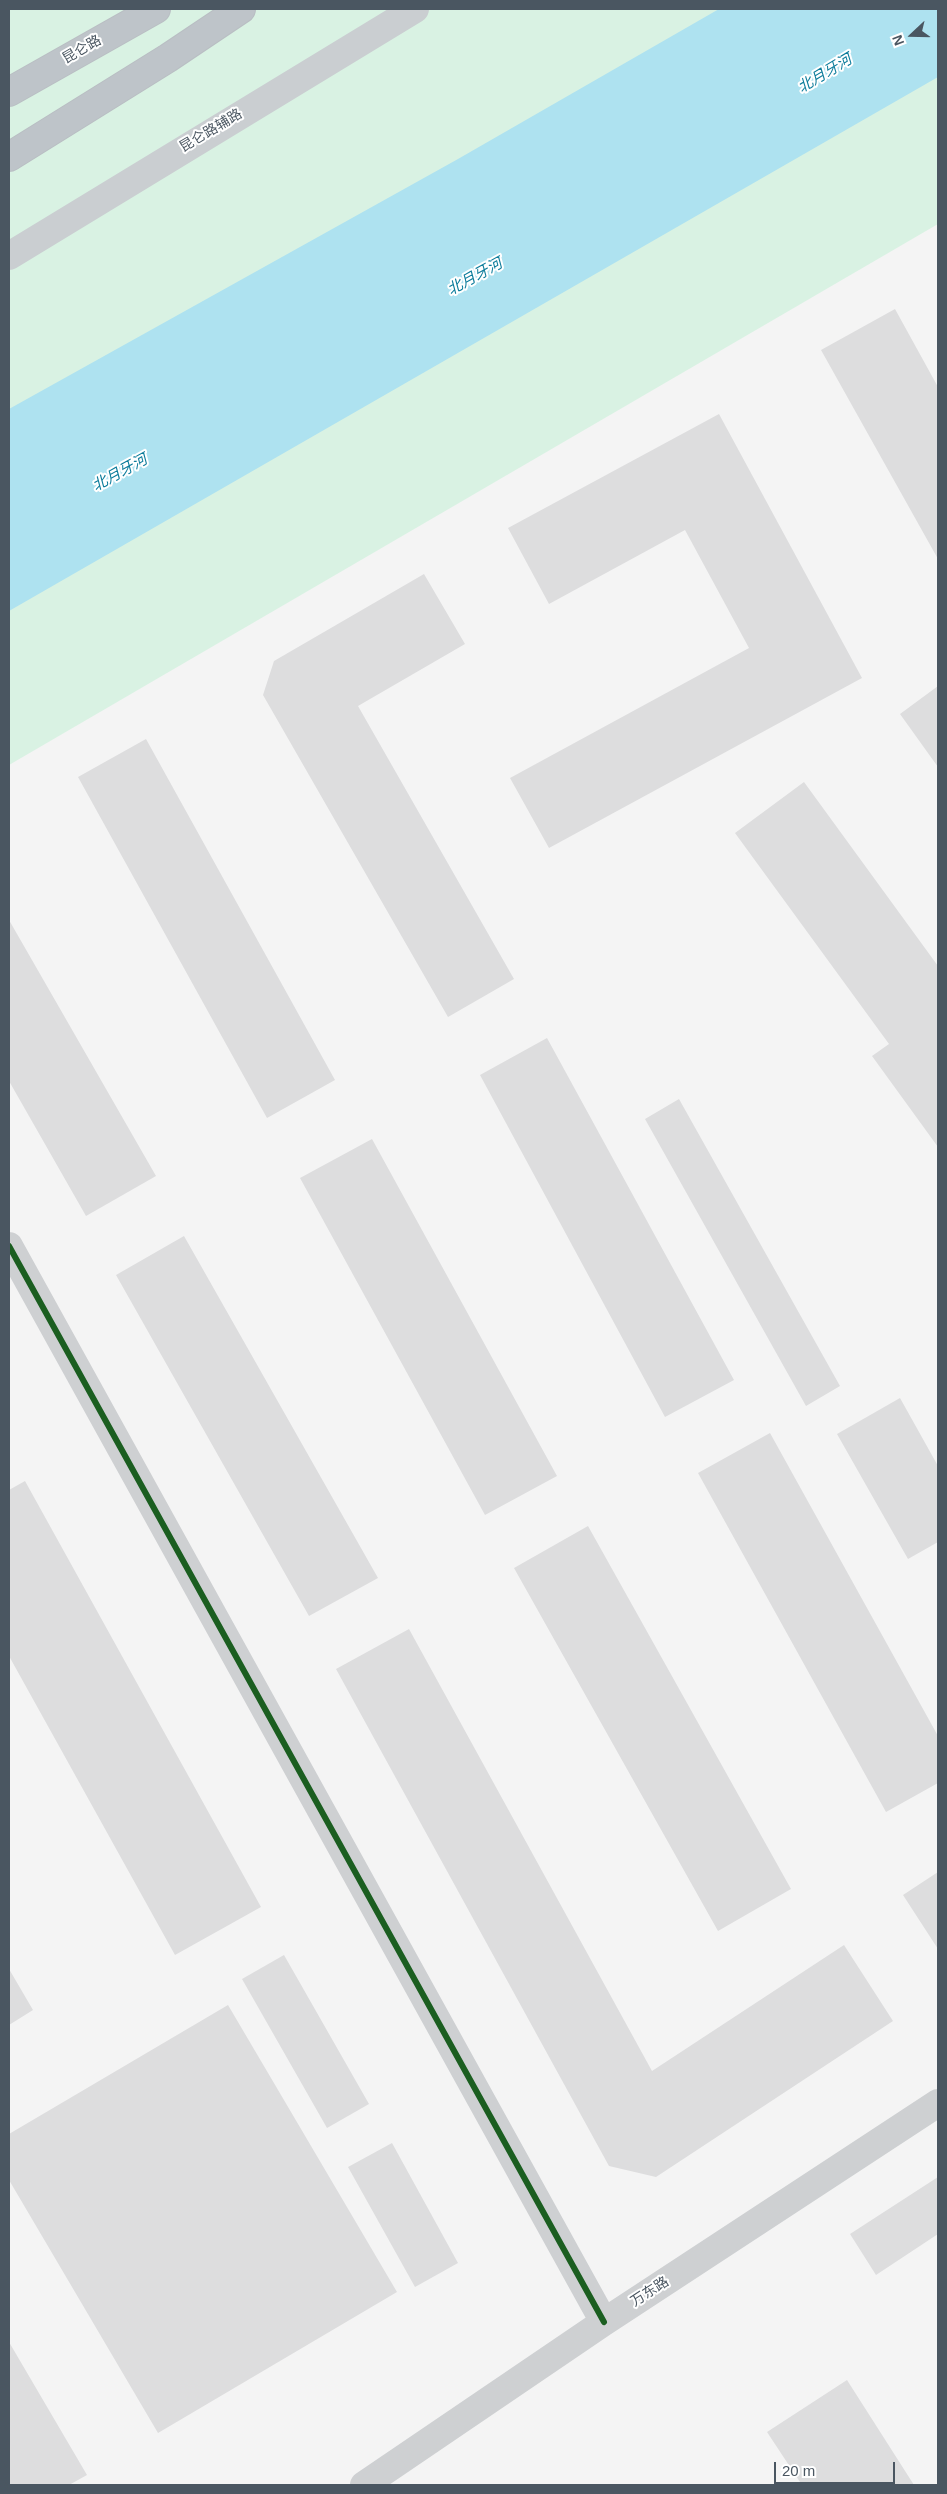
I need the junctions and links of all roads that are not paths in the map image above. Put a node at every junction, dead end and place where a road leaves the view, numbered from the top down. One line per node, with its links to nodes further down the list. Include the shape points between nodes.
1 (241, 9): 5 (highway)
2 (415, 9): 6 (main road, 昆仑路辅路)
3 (152, 10): 4 (highway, 昆仑路)
4 (9, 92)
5 (9, 157)
6 (9, 256)
7 (9, 1246): 9 (street)
8 (938, 2103): 9 (street, 万东路)
9 (604, 2322): 10 (street, 万东路)
10 (364, 2485)

